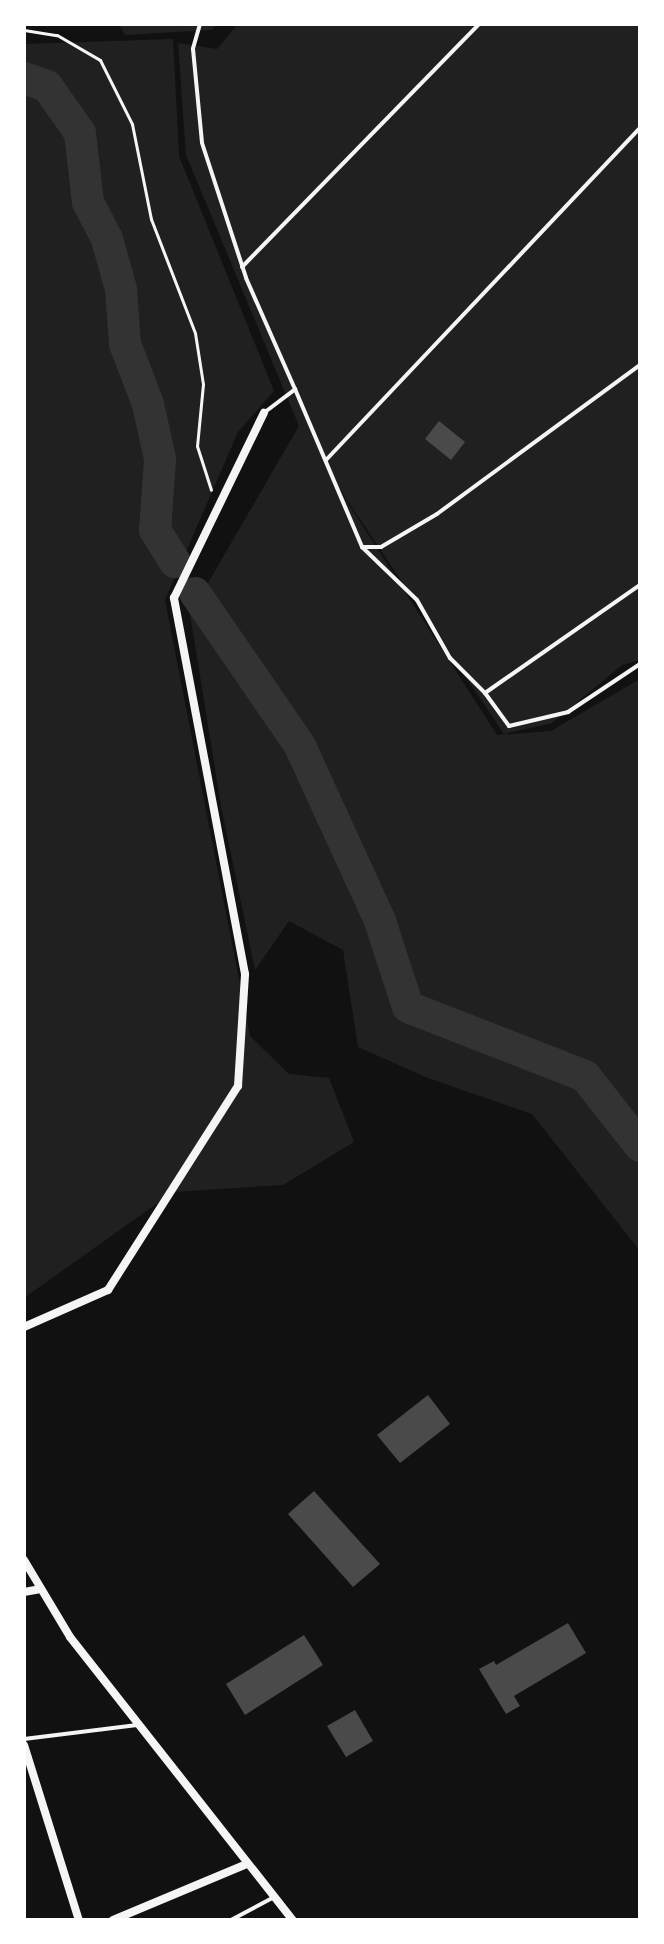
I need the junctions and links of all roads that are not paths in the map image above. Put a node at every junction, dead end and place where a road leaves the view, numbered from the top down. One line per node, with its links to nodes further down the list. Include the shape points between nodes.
1 (200, 24): 4 (lane, via 193,49 202,143)
2 (479, 24): 4 (lane)
3 (640, 128): 8 (lane)
4 (242, 267): 6 (lane)
5 (640, 365): 9 (lane, via 437,514 381,547)
6 (295, 389): 7 (lane); 8 (lane)
7 (264, 413): 13 (street, via 174,598 245,974 238,1086 108,1290)
8 (326, 460): 9 (lane)
9 (362, 547): 12 (lane, via 417,600 450,658)
10 (640, 585): 12 (lane)
11 (640, 664): 12 (lane, via 568,712 509,726)
12 (485, 693)
13 (24, 1327)
14 (24, 1560): 15 (street)
15 (41, 1589): 16 (street); 17 (street)
16 (24, 1592)
17 (137, 1725): 18 (lane); 19 (street)
18 (24, 1742): 21 (street)
19 (247, 1864): 20 (street); 22 (street)
20 (274, 1897): 23 (lane); 24 (street)
21 (79, 1920)
22 (113, 1920)
23 (231, 1920)
24 (293, 1920)

